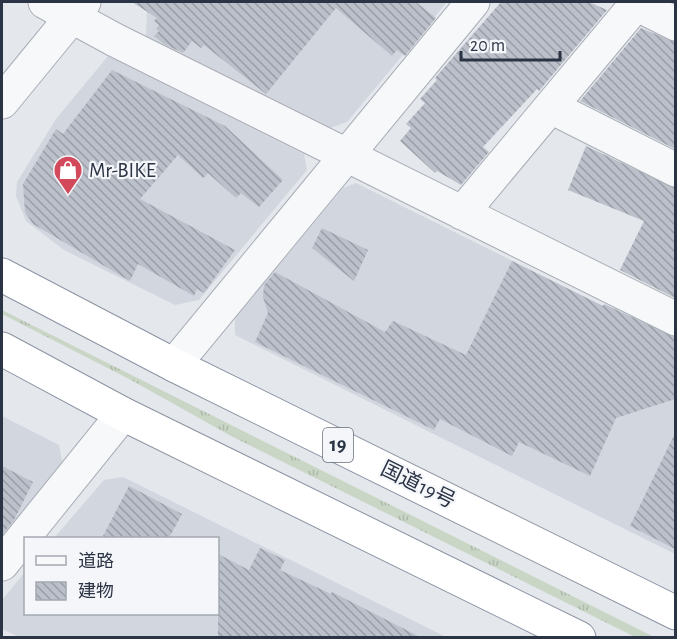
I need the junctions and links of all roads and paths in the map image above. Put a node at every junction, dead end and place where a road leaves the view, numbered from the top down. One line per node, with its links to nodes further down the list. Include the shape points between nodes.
1 (473, 2): 7 (street)
2 (635, 3): 4 (street); 6 (street)
3 (67, 6): 5 (street); 7 (street, via 116,40)
4 (675, 24)
5 (2, 102)
6 (551, 107): 8 (street); 9 (street)
7 (347, 154): 9 (street); 13 (street)
8 (675, 170)
9 (462, 213): 11 (street)
10 (2, 275): 13 (highway, 国道19号 / 19)
11 (675, 319)
12 (2, 349): 14 (highway)
13 (174, 364): 16 (highway, 国道19号 / 19)
14 (123, 414): 15 (street); 17 (highway)
15 (2, 564)
16 (675, 613)
17 (579, 638)

